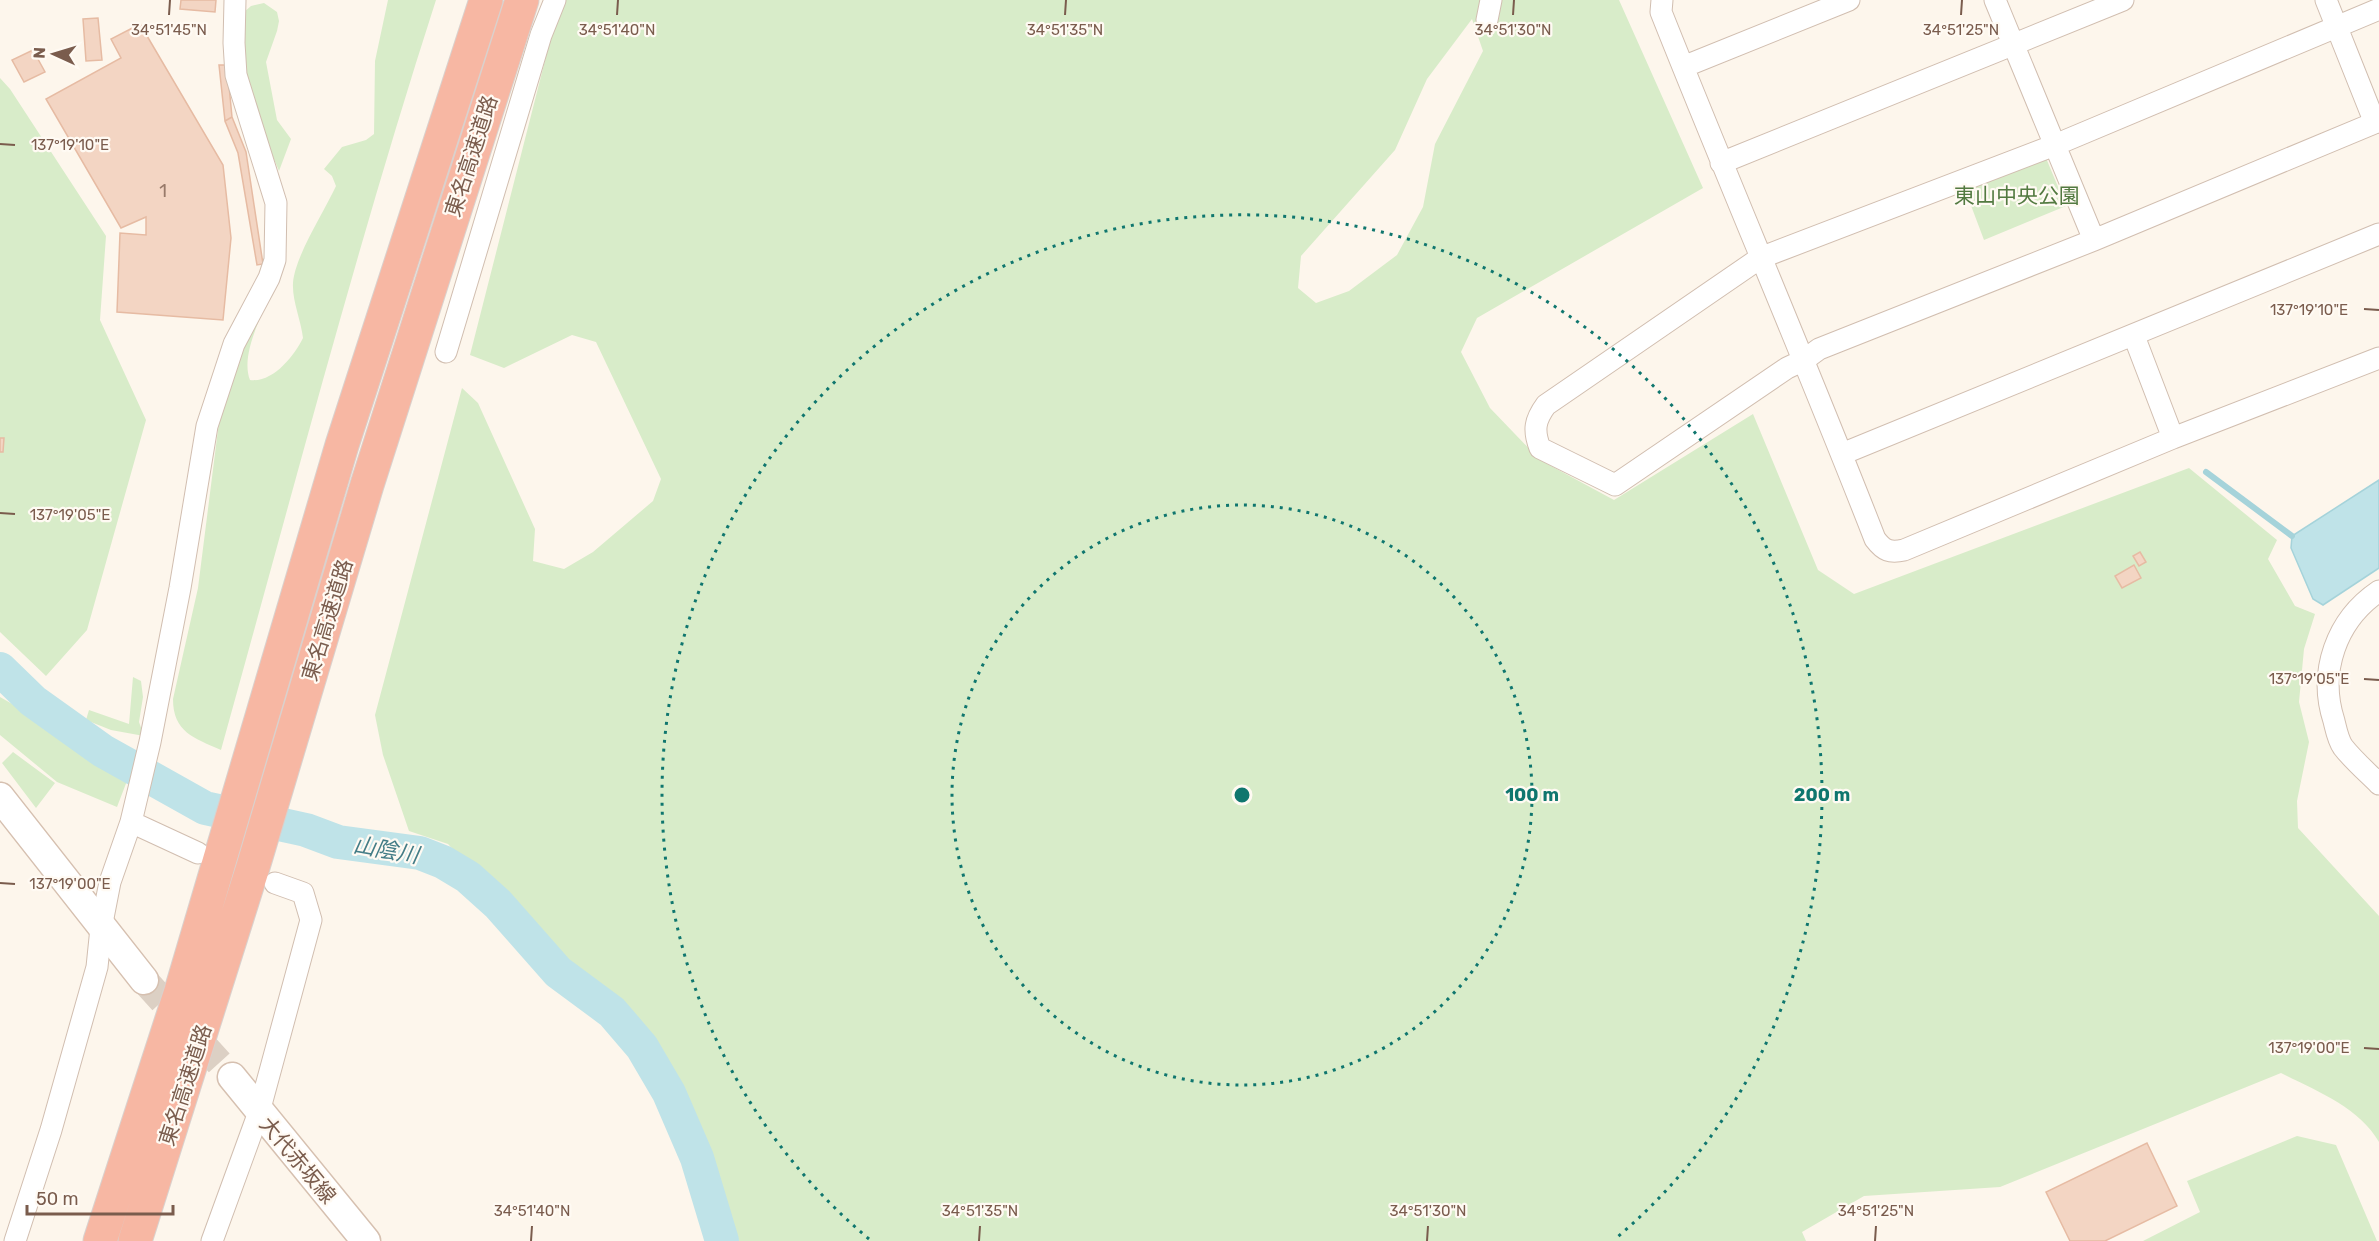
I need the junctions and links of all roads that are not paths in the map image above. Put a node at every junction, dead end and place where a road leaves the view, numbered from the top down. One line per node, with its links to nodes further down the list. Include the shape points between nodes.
1 (235, 0): 29 (street, via 236,75 276,203 275,260 234,344 207,426 180,588)
2 (486, 0): 30 (highway, 東名高速道路, via 342,445 247,769)
3 (522, 0): 31 (highway, 東名高速道路, via 367,485 280,777)
4 (555, 0): 21 (street, via 541,35)
5 (1662, 0): 13 (street, via 1661,12)
6 (1849, 0): 13 (street)
7 (1995, 0): 12 (street)
8 (2123, 0): 12 (street)
9 (2326, 0): 11 (street)
10 (2379, 9): 11 (street)
11 (2336, 27): 14 (street); 15 (street)
12 (2013, 44): 15 (street); 16 (street)
13 (1683, 67): 16 (street)
14 (2377, 122): 18 (street)
15 (2055, 145): 18 (street); 19 (street)
16 (1721, 163): 19 (street)
17 (2379, 234): 20 (street)
18 (2094, 240): 23 (street, via 1819,350)
19 (1760, 258): 23 (street); 23 (street, via 1546,405 1535,425 1540,448 1615,485)
20 (2134, 336): 24 (street); 25 (street)
21 (446, 352)
22 (2379, 358): 24 (street)
23 (1804, 360): 25 (street)
24 (2173, 438): 25 (street, via 1892,552 1875,539)
25 (1842, 454)
26 (2379, 591): 27 (street, via 2342,629 2330,661 2328,684 2329,706 2342,746)
27 (2379, 784)
28 (0, 797): 32 (main road)
29 (132, 815): 30 (street); 32 (street, via 110,882)
30 (210, 853): 37 (highway, 東名高速道路)
31 (264, 875): 35 (street, via 303,893 311,920); 38 (highway, 東名高速道路)
32 (101, 928): 33 (main road); 36 (street, via 97,967)
33 (144, 980)
34 (232, 1077): 35 (main road, 大代赤坂線)
35 (259, 1112): 39 (street); 40 (main road, 大代赤坂線)
36 (15, 1241)
37 (100, 1241)
38 (135, 1241)
39 (212, 1241)
40 (366, 1241)

